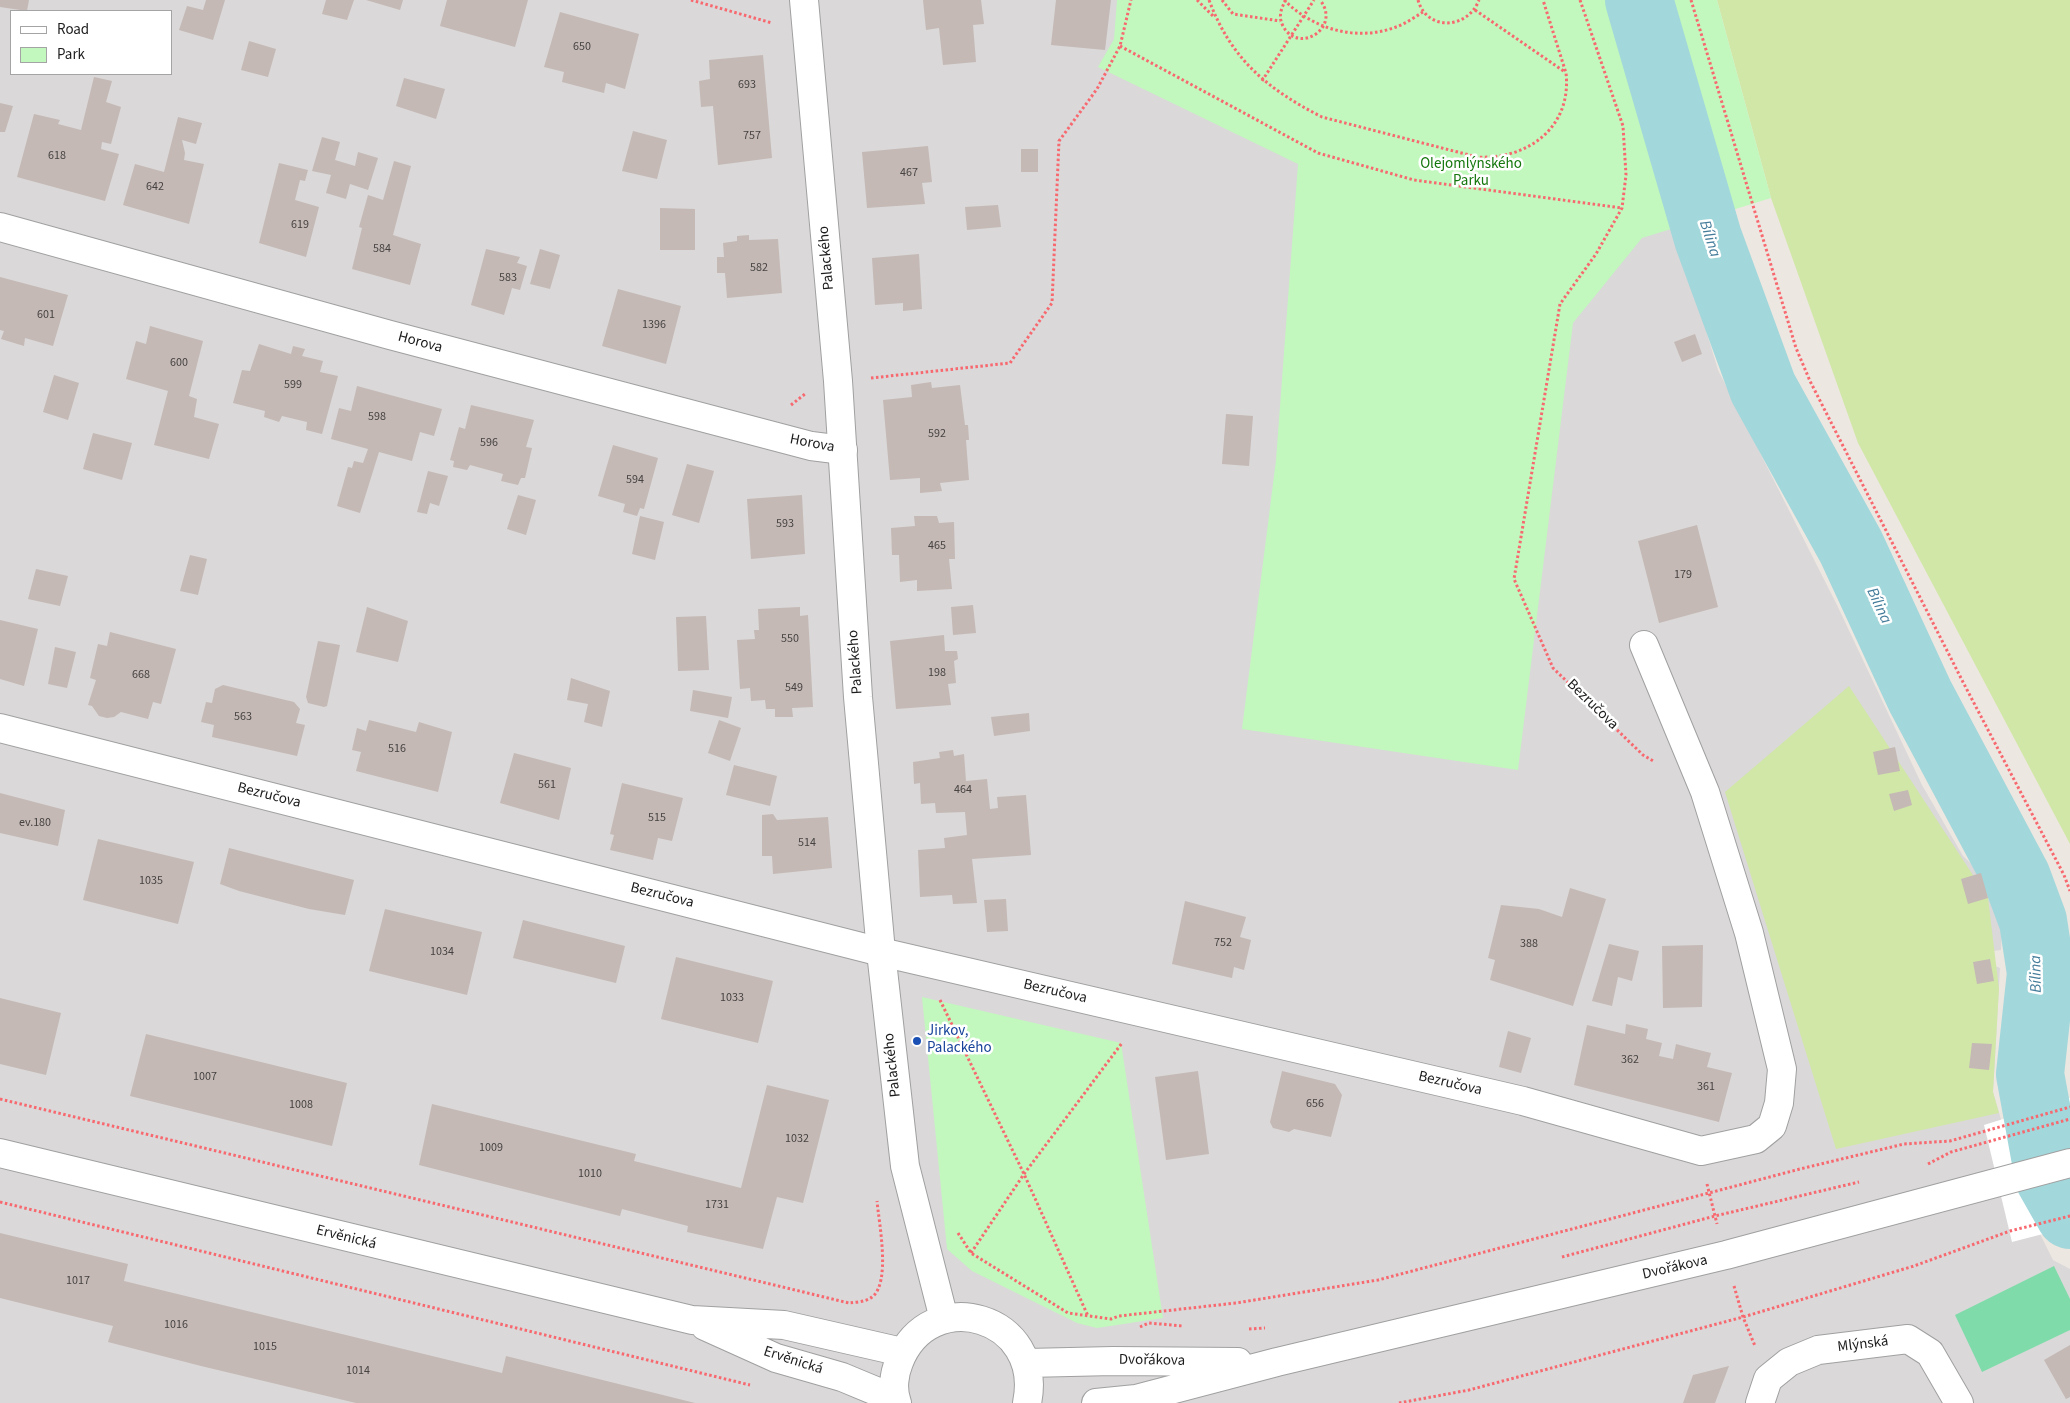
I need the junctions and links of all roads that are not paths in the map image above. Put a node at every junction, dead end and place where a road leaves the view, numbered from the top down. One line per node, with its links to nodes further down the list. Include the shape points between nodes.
1 (804, 0): 3 (street, Palackého)
2 (0, 226): 3 (street, Horova, via 400,338 811,446)
3 (843, 450): 6 (street, Palackého, via 858,697)
4 (1644, 645): 6 (street, Bezručova, via 1705,792 1749,933 1782,1069 1779,1103 1772,1126 1756,1139 1701,1151 1523,1101)
5 (0, 728): 6 (street, Bezručova)
6 (881, 952): 9 (street, Palackého, via 905,1166)
7 (0, 1153): 10 (street, Ervěnická)
8 (2070, 1163): 12 (street, Dvořákova, via 1726,1255)
9 (944, 1319): 11 (street, via 913,1337); 13 (street, via 965,1317 985,1320 1003,1330 1018,1345)
10 (692, 1320): 11 (street, Ervěnická, via 784,1324); 14 (street, Ervěnická, via 776,1358 842,1377)
11 (902, 1352): 14 (street, via 895,1375)
12 (1277, 1362): 13 (street, Dvořákova); 16 (street, Dvořákova, via 1136,1399)
13 (1027, 1363): 15 (street, via 1030,1386)
14 (896, 1401)
15 (1027, 1403)
16 (1096, 1403)
17 (1760, 1403): 18 (street, Mlýnská, via 1768,1379 1789,1362 1818,1350 1908,1339 1930,1353)
18 (1959, 1403)

